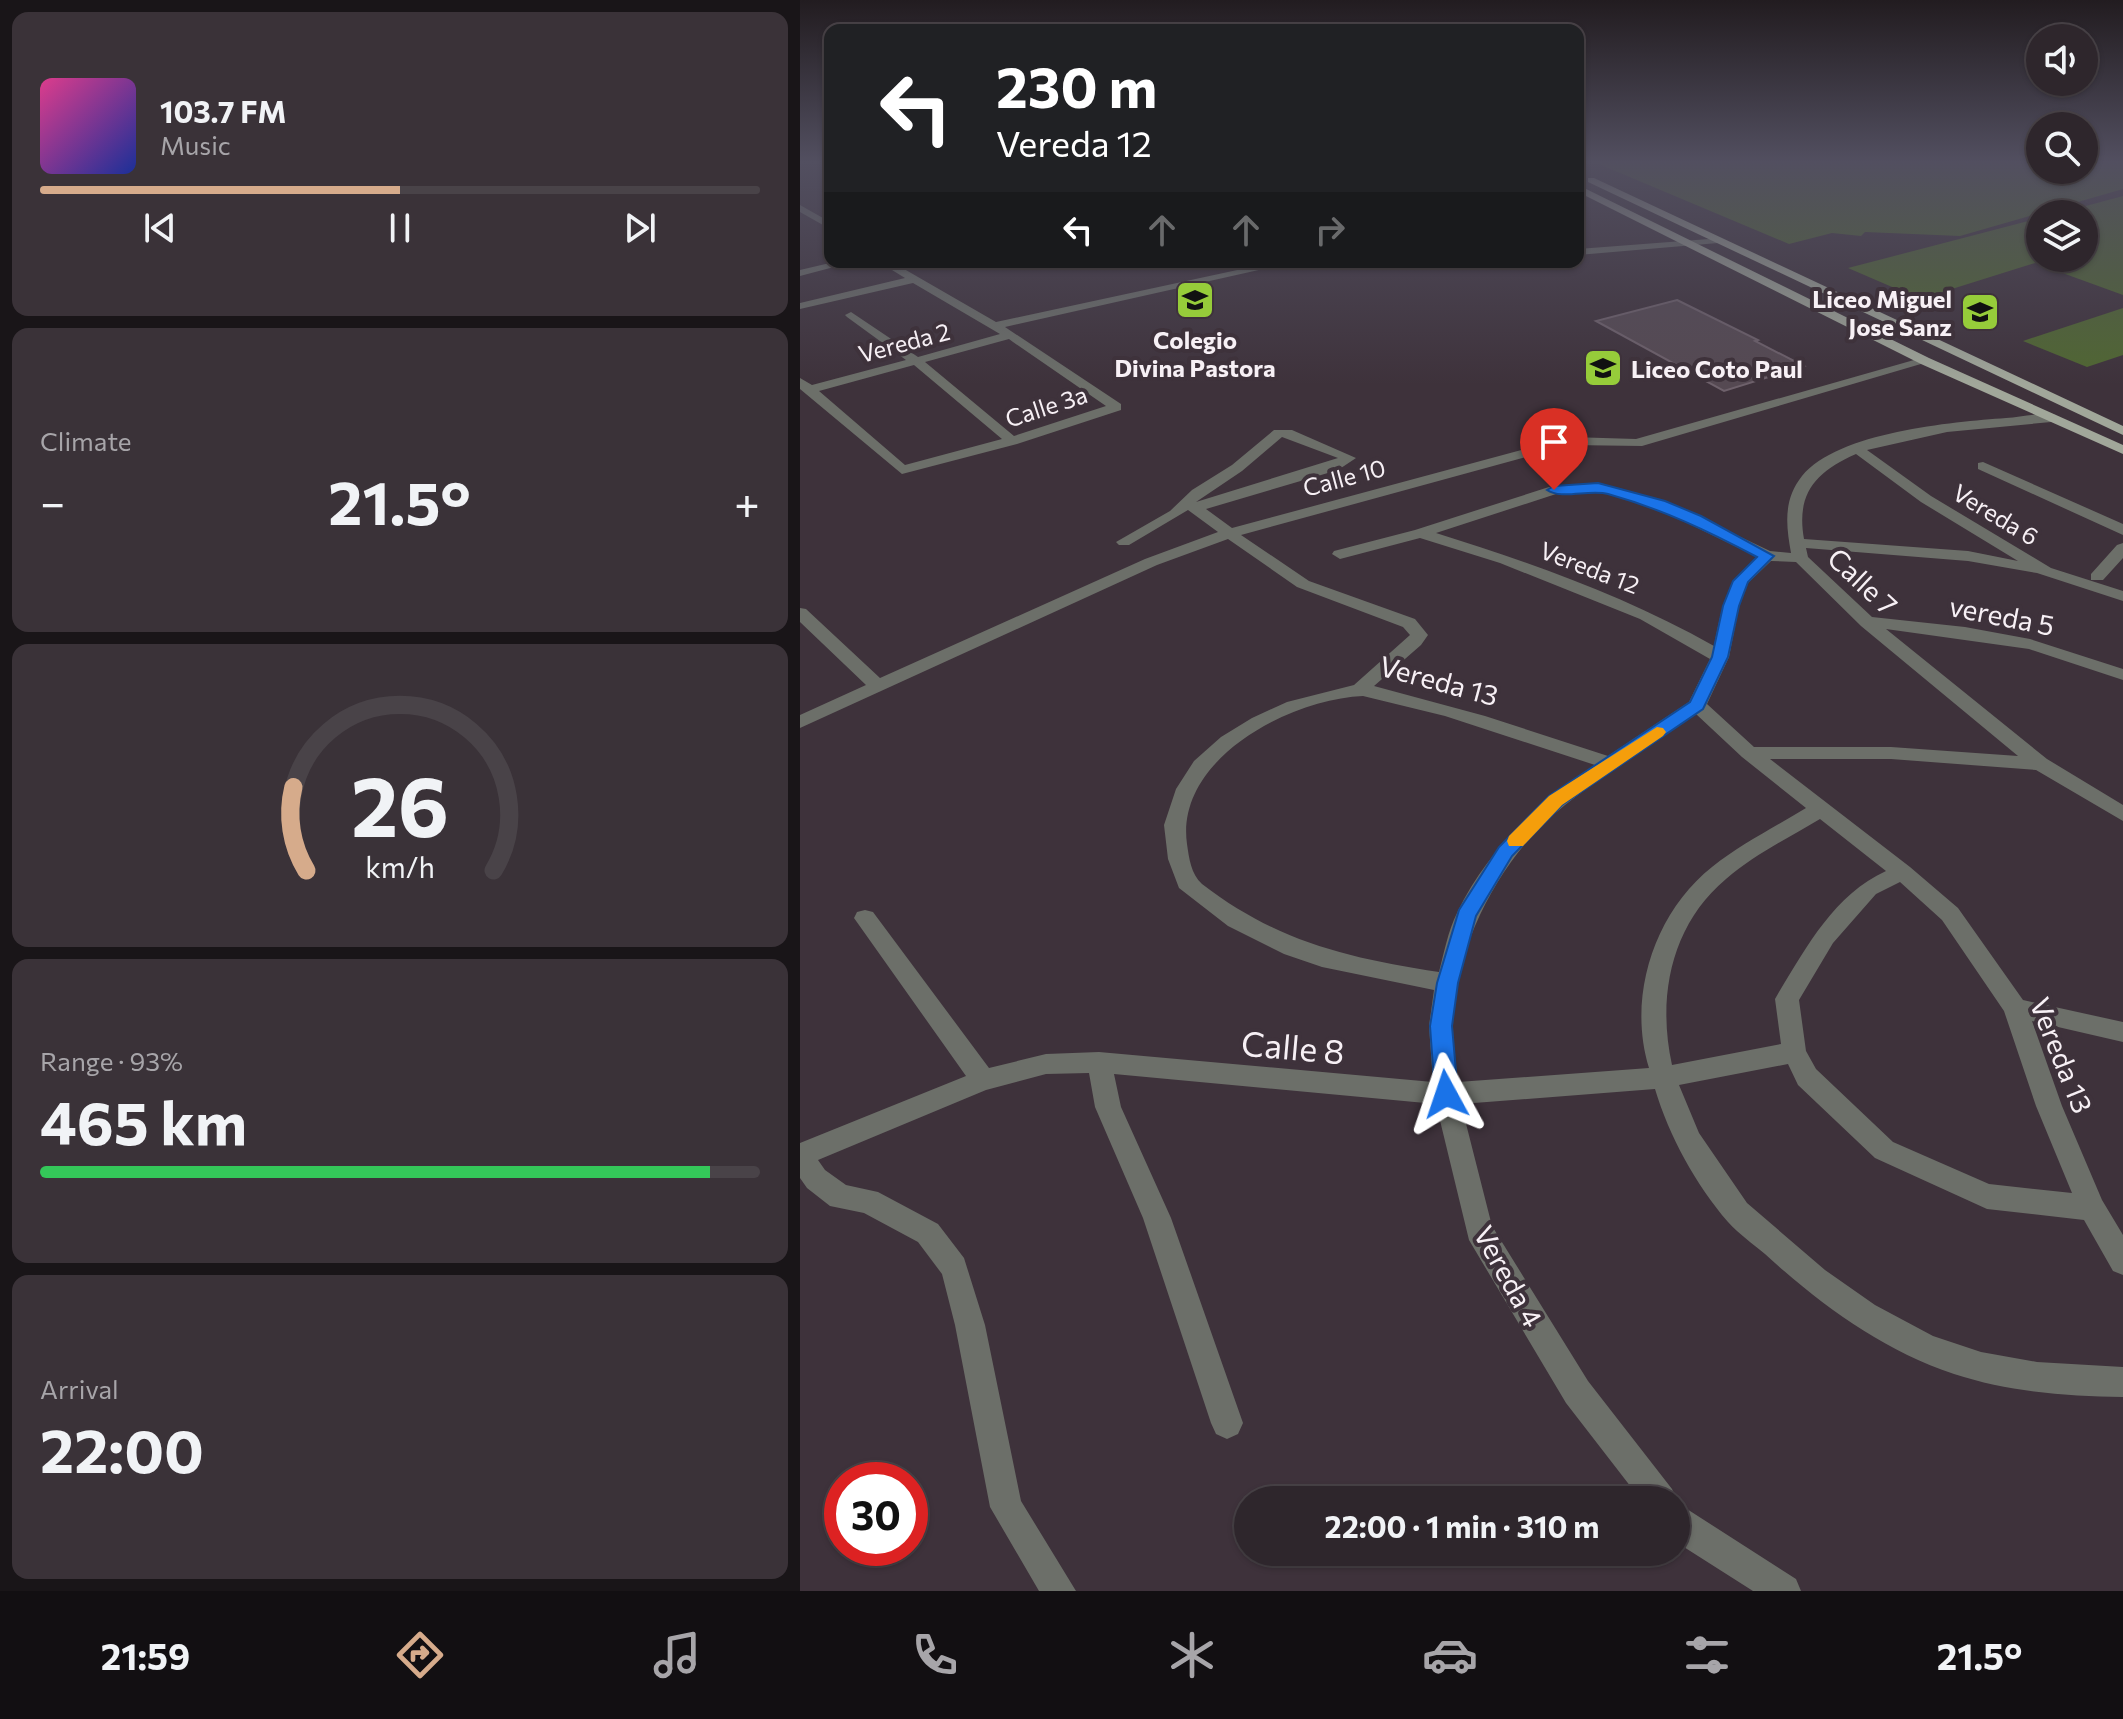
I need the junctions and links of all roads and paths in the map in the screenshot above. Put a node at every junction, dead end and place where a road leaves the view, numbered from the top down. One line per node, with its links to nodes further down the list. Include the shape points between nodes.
1 (1674, 236): 3 (main road)
2 (1712, 237): 3 (street); 19 (main road)
3 (1682, 240): 4 (street); 5 (street); 15 (main road)
4 (1584, 245)
5 (1584, 251)
6 (824, 268): 9 (street)
7 (895, 268): 10 (street, Calle 3a)
8 (1261, 268): 13 (street)
9 (800, 273)
10 (916, 279): 11 (street); 13 (street, Calle 3a)
11 (800, 306)
12 (851, 315): 16 (street)
13 (995, 326): 14 (street, Calle 3a)
14 (1011, 335): 16 (street, Vereda 2); 20 (street, Calle 3a, via 1116,407)
15 (1925, 361): 18 (main road); 26 (street, Calle 10, via 1637,443 1570,441)
16 (917, 362): 17 (street, Vereda 2); 20 (street)
17 (804, 386): 20 (street, Calle 3a, via 902,470)
18 (2051, 418): 21 (street, Calle 7, via 1900,434); 22 (main road)
19 (2123, 431)
20 (1012, 441)
21 (1856, 448): 30 (street, Calle 7, via 1810,473 1794,503); 33 (street, Vereda 6, via 1926,499)
22 (2123, 450)
23 (1983, 466): 25 (street)
24 (1192, 504): 24 (street, via 1279,433 1349,458 1333,467); 26 (street); 28 (street)
25 (2123, 530)
26 (1230, 533): 40 (street, Calle 10, via 1151,562); 41 (street, via 1303,584 1417,630 1415,641)
27 (1420, 533): 31 (street); 32 (street, Vereda 12, via 1554,490 1598,487 1684,514); 38 (street, Vereda 12, via 1646,615)
28 (1124, 542)
29 (2123, 548): 34 (street)
30 (1799, 550): 32 (street); 33 (street, via 1968,556); 37 (street, Calle 7)
31 (1340, 554)
32 (1767, 556): 38 (street, via 1741,581)
33 (2045, 571): 35 (street, Vereda 6)
34 (2097, 577)
35 (2123, 596)
36 (800, 613): 40 (street)
37 (1867, 622): 39 (street, vereda 5, via 2033,646); 46 (street, Calle 7)
38 (1720, 657): 42 (street)
39 (2123, 675)
40 (878, 686): 43 (street, Calle 10)
41 (1360, 689): 45 (street, Vereda 13, via 1429,705); 51 (street, Vereda 13, via 1307,702 1246,727 1200,765 1176,803 1173,843 1187,883 1227,916 1289,949 1365,970)
42 (1697, 705): 44 (street, Vereda 13); 45 (street, Vereda 4)
43 (800, 722)
44 (1749, 753): 46 (street, via 1891,753); 47 (street, Vereda 13)
45 (1608, 763): 51 (street, Vereda 4, via 1556,801 1506,852 1467,915)
46 (2040, 764): 48 (street, Calle 7)
47 (1822, 808): 49 (street, Vereda 13); 56 (street, via 1716,874 1689,903 1668,940 1656,981 1652,1034)
48 (2123, 814)
49 (1902, 872): 52 (street, Vereda 13, via 1950,914); 54 (street, via 1868,888 1825,937 1787,999)
50 (865, 918): 57 (street)
51 (1447, 983): 58 (street, Vereda 4, via 1441,1026)
52 (2015, 1008): 53 (street); 60 (street, Vereda 13)
53 (2123, 1032)
54 (1794, 1052): 56 (street, Calle 8); 60 (street, via 1807,1077 1884,1150 1987,1196)
55 (1099, 1062): 57 (street, Calle 8, via 1046,1064); 58 (street, Calle 8); 63 (street, via 1108,1107 1157,1218)
56 (1660, 1078): 58 (street, Calle 8); 62 (street, via 1695,1150 1738,1213 1812,1280 1901,1337 1983,1369 2072,1382)
57 (983, 1080): 59 (street, Calle 8)
58 (1446, 1094): 64 (street, Vereda 4, via 1479,1231 1577,1392)
59 (800, 1155): 66 (street, via 816,1179 840,1197 868,1201 928,1233 954,1268 1006,1507)
60 (2092, 1208): 61 (street, Vereda 13)
61 (2123, 1261)
62 (2123, 1382)
63 (1227, 1423)
64 (1650, 1486)
65 (1690, 1532): 67 (street)
66 (1059, 1591)
67 (1784, 1591)

